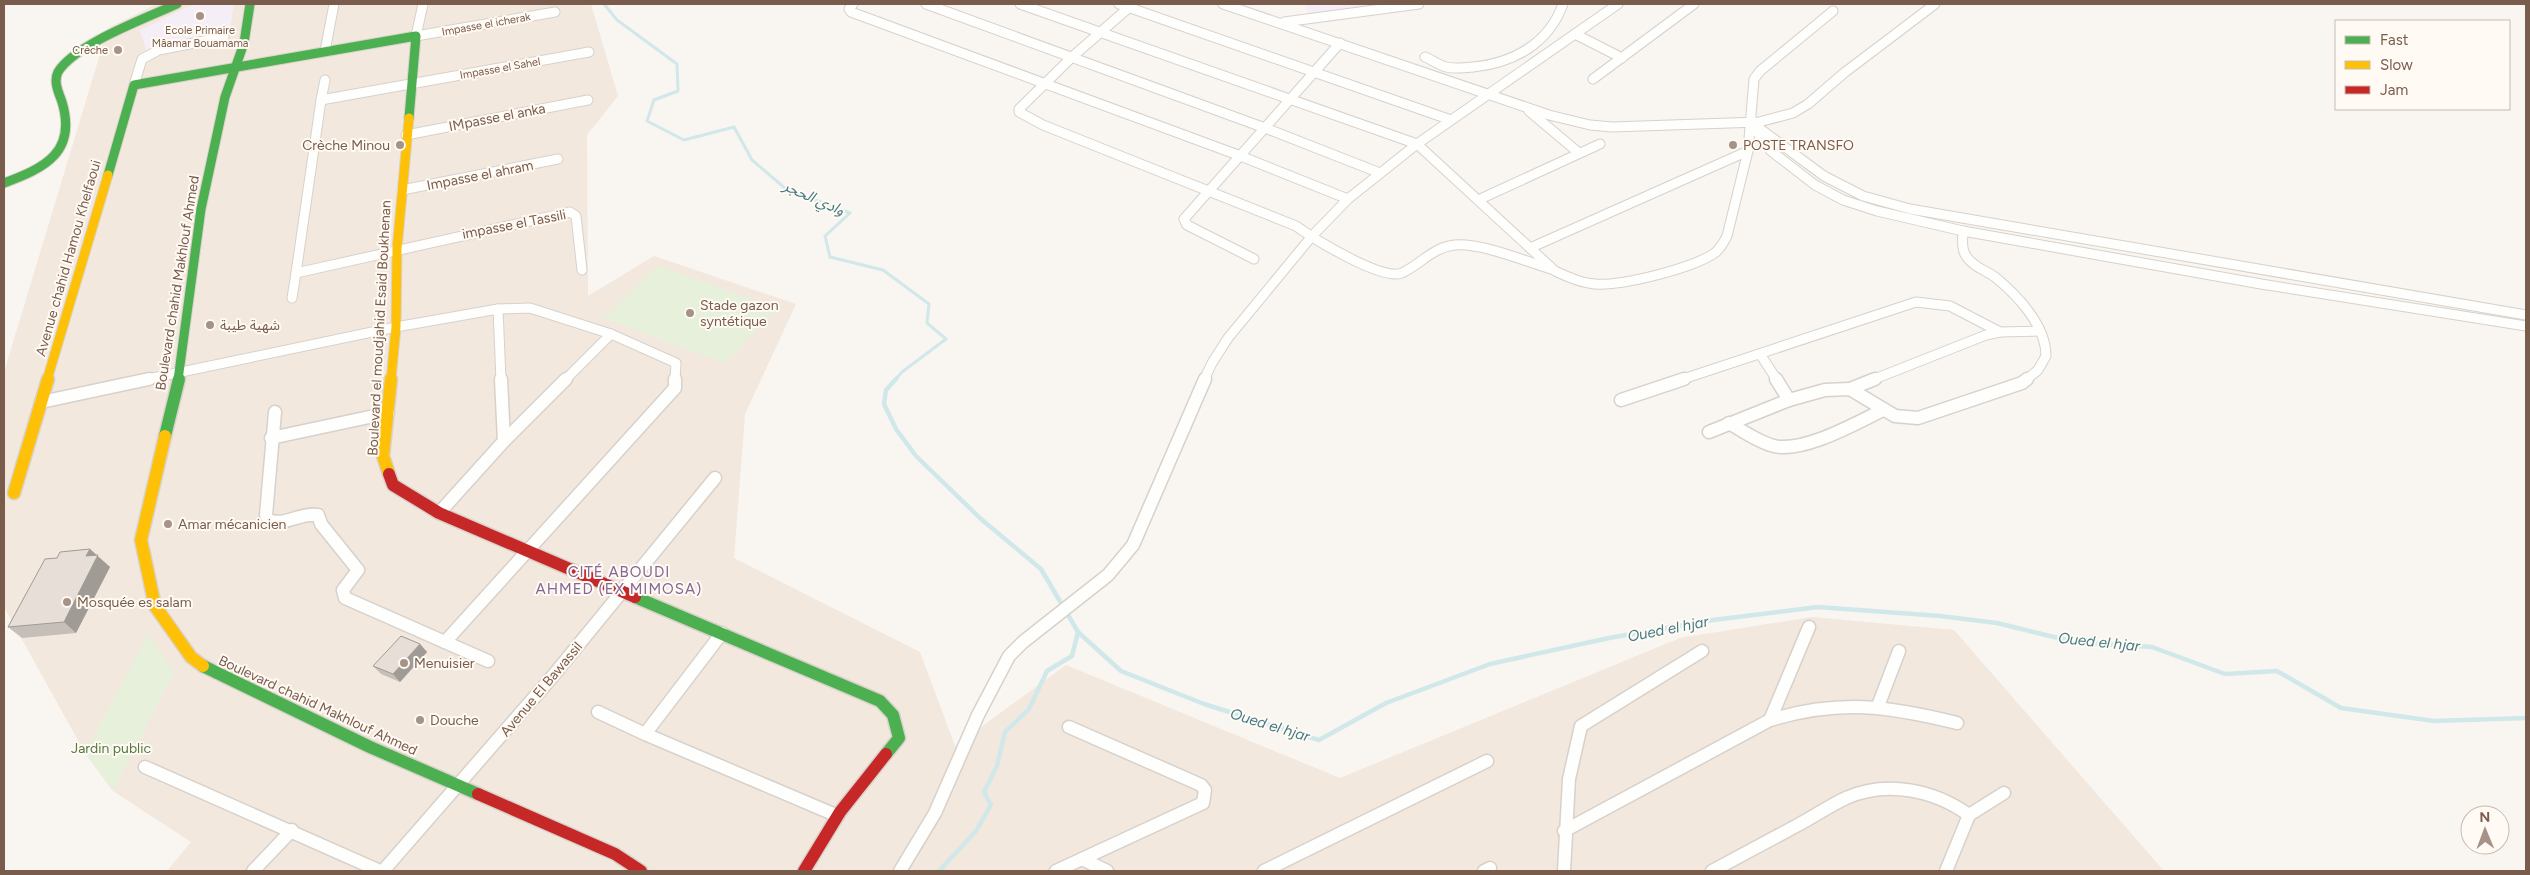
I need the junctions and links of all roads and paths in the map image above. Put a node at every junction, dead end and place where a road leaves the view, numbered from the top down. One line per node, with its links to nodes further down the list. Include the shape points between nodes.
1 (177, 4): 52 (street, via 86,49 61,69 57,85 68,137 62,148 36,170)
2 (250, 4): 29 (street, Boulevard chahid Makhlouf Ahmed)
3 (334, 4): 24 (street)
4 (423, 4): 21 (street)
5 (853, 4): 34 (street, via 848,9 851,12)
6 (926, 4): 26 (street)
7 (1020, 4): 19 (street)
8 (1119, 4): 15 (street)
9 (1223, 4): 18 (street)
10 (1419, 4): 18 (street)
11 (1563, 4): 27 (street, via 1548,34 1527,51 1507,60 1453,68)
12 (1618, 4): 20 (street)
13 (1694, 4): 28 (street)
14 (1935, 4): 42 (street, via 1808,104 1774,119)
15 (1131, 5): 19 (street); 30 (street)
16 (1833, 11): 42 (street, via 1756,75 1752,83)
17 (555, 12): 21 (street, Impasse el icherak)
18 (1280, 22): 23 (street)
19 (1100, 31): 26 (street); 37 (street)
20 (1575, 34): 28 (street); 36 (street)
21 (416, 36): 24 (street); 33 (street, Boulevard el moudjahid Esaid Boukhenan)
22 (224, 37): 35 (street, via 159,50 142,59)
23 (1340, 43): 30 (street); 36 (street)
24 (325, 51): 29 (street)
25 (589, 52): 33 (street, Impasse el Sahel)
26 (1072, 57): 34 (street); 43 (street)
27 (1425, 57)
28 (1622, 58): 31 (street)
29 (236, 68): 35 (street); 76 (street, Boulevard chahid Makhlouf Ahmed, via 225,98 201,209)
30 (1312, 73): 37 (street); 41 (street)
31 (1593, 79)
32 (325, 80): 38 (street)
33 (410, 84): 38 (street, Impasse el Sahel); 44 (street, Boulevard el moudjahid Esaid Boukhenan)
34 (1043, 84): 49 (street); 54 (street, via 1019,109 1021,114 1043,126)
35 (134, 85): 80 (street, Avenue chahid Hamou Khelfaoui)
36 (1490, 94): 40 (street); 41 (street)
37 (1289, 98): 43 (street); 45 (street)
38 (321, 100): 65 (street)
39 (588, 100): 44 (street, IMpasse el anka)
40 (1524, 107): 42 (street, via 1570,121 1612,127); 48 (street)
41 (1451, 120): 45 (street)
42 (1749, 122): 47 (street); 57 (street, via 1771,151 1815,185 1843,200); 62 (street, via 1824,176 1863,196 1910,209)
43 (1265, 128): 49 (street); 51 (street)
44 (406, 135): 53 (street, Boulevard el moudjahid Esaid Boukhenan)
45 (1417, 144): 51 (street); 56 (street)
46 (1600, 144): 48 (street)
47 (1748, 151): 60 (street); 64 (street, via 1727,236 1717,252 1627,284 1611,286 1580,283)
48 (1580, 153): 56 (street)
49 (1238, 156): 54 (street); 55 (street)
50 (558, 159): 53 (street, Impasse el ahram)
51 (1380, 173): 55 (street)
52 (4, 183)
53 (402, 190): 59 (street, Boulevard el moudjahid Esaid Boukhenan)
54 (1208, 190): 58 (street, via 1296,226); 61 (street, via 1184,222)
55 (1348, 199): 58 (street)
56 (1478, 200): 60 (street)
57 (1963, 231): 66 (street); 72 (street, via 1964,253 1972,264 1993,276 2033,318)
58 (1312, 236): 64 (street, via 1322,244 1388,275 1401,273 1439,248 1457,245 1484,249); 118 (street, via 1219,351 1133,545 1121,562 1009,656 982,706 935,813)
59 (397, 248): 63 (street, impasse el Tassili, via 570,212 576,216); 65 (street, impasse el Tassili); 71 (street, Boulevard el moudjahid Esaid Boukhenan)
60 (1530, 248): 64 (street)
61 (1254, 260)
62 (2261, 268): 66 (street); 69 (street)
63 (582, 270)
64 (1555, 270)
65 (296, 273): 67 (street)
66 (2261, 284): 70 (street)
67 (292, 298)
68 (498, 309): 71 (street); 74 (street, via 530,308); 87 (street)
69 (2526, 314)
70 (2526, 326)
71 (396, 327): 76 (street); 83 (street, Boulevard el moudjahid Esaid Boukhenan)
72 (2039, 331): 73 (street); 81 (street, via 2047,352 2044,362 2035,375 2022,383 1918,418 1895,416)
73 (2000, 332): 75 (street, via 1948,304 1916,302); 77 (street, via 1927,357)
74 (611, 334): 87 (street); 91 (street, via 676,363 676,388)
75 (1760, 354): 78 (street); 79 (street)
76 (180, 374): 80 (street); 107 (street, Boulevard chahid Makhlouf Ahmed, via 141,540 155,606 191,657 204,667)
77 (1850, 389): 79 (street, via 1825,390); 81 (street)
78 (1621, 400)
79 (1790, 400): 84 (street)
80 (41, 402): 89 (street, Avenue chahid Hamou Khelfaoui)
81 (1883, 410): 84 (street, via 1783,448)
82 (275, 412): 86 (street)
83 (388, 413): 86 (street); 90 (street, Boulevard el moudjahid Esaid Boukhenan, via 383,456 393,485)
84 (1729, 423): 85 (street)
85 (1709, 432)
86 (272, 438): 95 (street, via 268,520 280,523 301,514 318,515 321,524 358,570 343,590 344,597)
87 (504, 441): 90 (street)
88 (715, 478): 92 (street, Avenue El Bawassil)
89 (14, 493)
90 (439, 513): 91 (street, Boulevard el moudjahid Esaid Boukhenan)
91 (528, 551): 92 (street, Boulevard el moudjahid Esaid Boukhenan); 95 (street)
92 (624, 592): 94 (street, Boulevard el moudjahid Esaid Boukhenan); 107 (street, Avenue El Bawassil)
93 (1809, 628): 101 (street)
94 (722, 633): 104 (street); 110 (street, Boulevard el moudjahid Esaid Boukhenan, via 880,701 893,715 899,738)
95 (445, 642): 98 (street)
96 (1702, 651): 112 (street, via 1581,726 1575,744)
97 (1899, 651): 99 (street)
98 (488, 661)
99 (1878, 706): 101 (street, via 1824,706); 102 (street)
100 (598, 712): 104 (street)
101 (1770, 720): 112 (street)
102 (1957, 723)
103 (1069, 727): 113 (street, via 1201,785 1205,790 1203,803)
104 (645, 734): 110 (street)
105 (1487, 761): 121 (street)
106 (145, 766): 111 (street)
107 (459, 787): 115 (street, Avenue El Bawassil); 116 (street, Boulevard chahid Makhlouf Ahmed, via 615,854)
108 (2004, 793): 109 (street)
109 (1969, 815): 123 (street, via 1944,798 1926,792 1867,790); 124 (street)
110 (838, 816): 117 (street, Boulevard el moudjahid Esaid Boukhenan)
111 (292, 830): 114 (street); 115 (street)
112 (1564, 831): 122 (street)
113 (1082, 859): 119 (street); 120 (street)
114 (253, 871)
115 (381, 871)
116 (641, 871)
117 (804, 871)
118 (900, 871)
119 (1056, 871)
120 (1107, 871)
121 (1264, 871)
122 (1564, 871)
123 (1712, 871)
124 (1946, 871)

